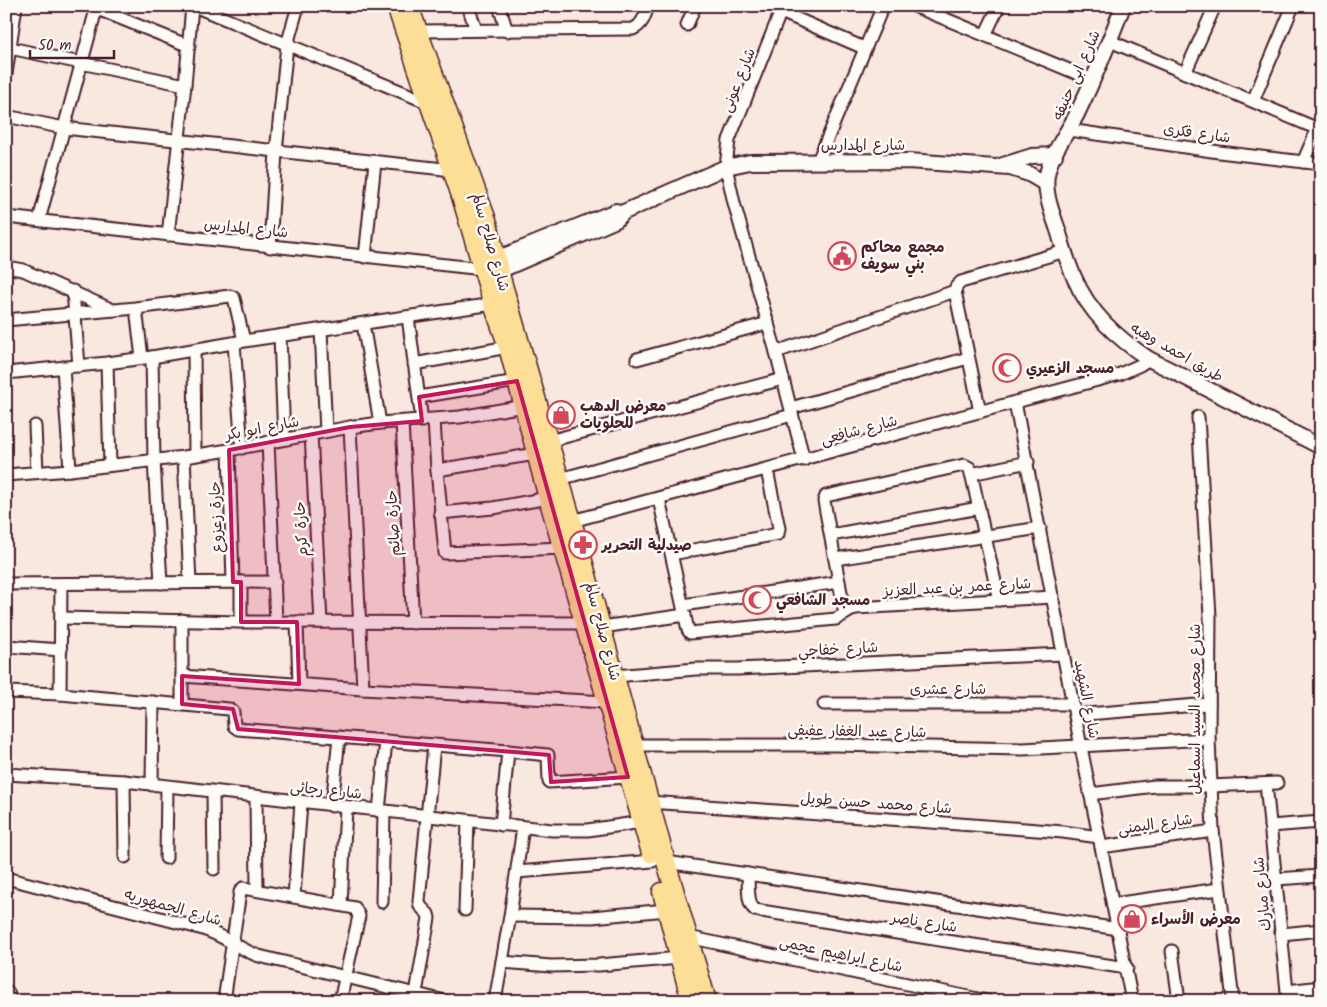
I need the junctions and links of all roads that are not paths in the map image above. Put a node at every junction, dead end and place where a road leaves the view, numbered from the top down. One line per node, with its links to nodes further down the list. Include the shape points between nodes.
1 (16, 6): 21 (street)
2 (193, 6): 24 (street); 25 (street)
3 (298, 6): 24 (street)
4 (468, 6): 18 (street)
5 (499, 6): 19 (street)
6 (648, 6): 19 (street, via 642,22 633,29)
7 (695, 6): 17 (street)
8 (883, 6): 27 (street)
9 (914, 6): 22 (street)
10 (999, 6): 22 (street)
11 (1124, 6): 23 (street, شارع ابى حنيفه)
12 (1215, 6): 29 (street)
13 (1293, 6): 33 (street)
14 (95, 7): 25 (street); 28 (street)
15 (398, 7): 20 (main road, شارع صلاح سالم); 34 (main road, شارع صلاح سالم)
16 (782, 9): 27 (street); 47 (street, شارع عونى, via 729,140)
17 (687, 25)
18 (476, 30): 19 (street); 20 (street)
19 (507, 31)
20 (419, 32): 57 (main road, شارع صلاح سالم, via 482,206)
21 (9, 34): 26 (street)
22 (985, 35): 31 (street)
23 (1110, 41): 29 (street); 31 (street, شارع ابى حنيفه)
24 (287, 45): 34 (street); 40 (street)
25 (189, 46): 32 (street)
26 (10, 48): 28 (street); 30 (street)
27 (864, 48): 42 (street)
28 (81, 63): 32 (street); 37 (street)
29 (1186, 73): 33 (street)
30 (6, 74)
31 (1093, 80): 38 (street, شارع ابى حنيفه)
32 (185, 85): 39 (street)
33 (1253, 101): 36 (street)
34 (429, 103): 48 (main road, شارع صلاح سالم)
35 (6, 116): 37 (street)
36 (1319, 125): 44 (street)
37 (64, 128): 39 (street); 51 (street)
38 (1069, 130): 41 (street, شارع ابى حنيفه); 44 (street, شارع فكرى)
39 (178, 141): 40 (street); 52 (street)
40 (276, 152): 43 (street); 53 (street)
41 (1054, 155): 46 (street, شارع المدارس, via 1032,156); 49 (street, طريق احمد وهبه)
42 (818, 161): 46 (street, شارع المدارس); 47 (street, شارع المدارس, via 750,162)
43 (375, 162): 48 (street); 55 (street)
44 (1303, 162): 45 (street, شارع فكرى)
45 (1321, 164)
46 (1000, 166): 49 (street, شارع المدارس, via 1029,174)
47 (726, 167): 57 (street, شارع المدارس, via 624,212 616,220); 66 (street, شارع عونى)
48 (453, 170): 57 (main road, شارع صلاح سالم)
49 (1046, 184): 54 (street, طريق احمد وهبه)
50 (6, 217): 51 (street, شارع المدارس)
51 (39, 220): 52 (street, شارع المدارس)
52 (168, 235): 53 (street, شارع المدارس)
53 (270, 247): 55 (street, شارع المدارس)
54 (1065, 251): 59 (street, via 961,282); 76 (street, طريق احمد وهبه, via 1074,278 1093,310 1126,344)
55 (365, 257): 57 (street, شارع المدارس)
56 (6, 267): 58 (street, via 23,270)
57 (493, 267): 60 (main road, شارع صلاح سالم); 101 (main road, شارع صلاح سالم)
58 (73, 291): 62 (street); 63 (street)
59 (955, 291): 73 (street); 75 (street)
60 (493, 304): 64 (street); 71 (main road, شارع صلاح سالم)
61 (136, 308): 62 (street); 70 (street, via 230,296 234,298); 74 (street)
62 (114, 310): 63 (street)
63 (74, 313): 65 (street); 81 (street)
64 (408, 317): 67 (street); 80 (street)
65 (6, 320)
66 (768, 323): 73 (street, شارع عونى); 77 (street)
67 (363, 324): 68 (street); 95 (street)
68 (320, 330): 69 (street); 98 (street)
69 (280, 336): 70 (street); 100 (street)
70 (239, 342): 72 (street); 104 (street)
71 (508, 347): 80 (street); 85 (main road, شارع صلاح سالم)
72 (194, 350): 74 (street); 107 (street)
73 (776, 352): 84 (street, شارع عونى)
74 (147, 358): 78 (street); 108 (street)
75 (968, 358): 89 (street); 90 (street)
76 (1150, 358): 87 (street, شارع شافعى, via 1120,374); 103 (street, طريق احمد وهبه)
77 (637, 359)
78 (106, 363): 81 (street); 111 (street)
79 (6, 364): 83 (street)
80 (414, 364): 86 (street)
81 (79, 366): 82 (street)
82 (63, 368): 83 (street); 112 (street)
83 (7, 373)
84 (783, 379): 89 (street, شارع عونى); 101 (street)
85 (517, 381): 86 (street); 88 (main road, شارع صلاح سالم)
86 (419, 397): 93 (street)
87 (1015, 402): 90 (street, شارع شافعى); 110 (street, شارع الشهيد)
88 (524, 406): 92 (street, شارع ابو بكر); 106 (main road, شارع صلاح سالم)
89 (792, 411): 109 (street, شارع عونى); 118 (street)
90 (980, 412): 109 (street, شارع شافعى)
91 (1198, 417): 163 (street, شارع محمد السيد اسماعيل, via 1210,616)
92 (434, 420): 93 (street, شارع ابو بكر); 113 (street)
93 (422, 421): 94 (street, شارع ابو بكر)
94 (402, 422): 95 (street, شارع ابو بكر); 148 (street, حارة صائم)
95 (380, 423): 97 (street, شارع ابو بكر)
96 (35, 426): 115 (street)
97 (350, 427): 98 (street, شارع ابو بكر); 147 (street)
98 (326, 431): 99 (street, شارع ابو بكر)
99 (311, 434): 100 (street, شارع ابو بكر); 146 (street, حارة كرم)
100 (284, 439): 102 (street, شارع ابو بكر)
101 (549, 441): 118 (main road, شارع صلاح سالم)
102 (268, 442): 104 (street, شارع ابو بكر); 132 (street)
103 (1321, 447)
104 (242, 448): 105 (street, شارع ابو بكر)
105 (229, 450): 107 (street, شارع ابو بكر); 131 (street, حارة زعزوع)
106 (536, 454): 113 (street); 119 (main road, شارع صلاح سالم)
107 (189, 456): 108 (street, شارع ابو بكر); 130 (street)
108 (154, 460): 111 (street, شارع ابو بكر); 134 (street)
109 (804, 460): 114 (street, شارع شافعى)
110 (1028, 462): 116 (street); 124 (street, شارع الشهيد)
111 (110, 465): 112 (street, شارع ابو بكر)
112 (70, 470): 115 (street, شارع ابو بكر)
113 (437, 470): 122 (street)
114 (767, 470): 120 (street, شارع شافعى); 128 (street, via 778,534)
115 (38, 472): 117 (street, شارع ابو بكر)
116 (971, 474): 121 (street); 125 (street, via 970,468 964,465 829,494 824,501)
117 (6, 475)
118 (560, 479): 123 (main road, شارع صلاح سالم)
119 (548, 498): 122 (street); 127 (main road, شارع صلاح سالم)
120 (659, 499): 123 (street, شارع شافعى); 128 (street)
121 (979, 508): 125 (street); 126 (street)
122 (440, 513): 127 (street, via 446,553)
123 (572, 521): 149 (main road, شارع صلاح سالم)
124 (1040, 528): 126 (street); 137 (street, شارع الشهيد)
125 (831, 535): 129 (street)
126 (985, 537): 129 (street); 138 (street)
127 (563, 548): 149 (main road, شارع صلاح سالم)
128 (672, 554): 139 (street)
129 (835, 559): 133 (street)
130 (190, 582): 131 (street); 134 (street)
131 (237, 582): 132 (street); 143 (street, حارة زعزوع)
132 (275, 582): 144 (street)
133 (839, 582): 139 (street); 140 (street)
134 (161, 583): 136 (street)
135 (6, 584): 136 (street)
136 (61, 584): 141 (street)
137 (1053, 597): 138 (street, شارع عمر بن عبد العزيز); 152 (street, شارع الشهيد)
138 (998, 600): 140 (street, شارع عمر بن عبد العزيز, via 855,608)
139 (684, 610): 140 (street, شارع عمر بن عبد العزيز, via 691,633 836,619); 149 (street)
140 (846, 614)
141 (61, 618): 142 (street); 151 (street)
142 (182, 620): 143 (street); 153 (street)
143 (242, 622): 144 (street)
144 (276, 622): 145 (street)
145 (298, 622): 146 (street); 155 (street)
146 (321, 622): 147 (street)
147 (360, 622): 148 (street); 156 (street)
148 (413, 623): 149 (street)
149 (594, 625): 154 (main road, شارع صلاح سالم); 160 (main road, شارع صلاح سالم)
150 (6, 646): 151 (street)
151 (60, 650): 158 (street)
152 (1063, 654): 154 (street, شارع خفاجي, via 696,669); 164 (street, شارع الشهيد)
153 (182, 676): 155 (street); 161 (street)
154 (615, 676): 169 (main road, شارع صلاح سالم)
155 (298, 684): 156 (street)
156 (363, 689): 160 (street)
157 (6, 692): 158 (street)
158 (60, 694): 159 (street)
159 (153, 702): 161 (street); 175 (street)
160 (607, 702): 173 (main road, شارع صلاح سالم)
161 (182, 704): 165 (street, via 231,710 234,726 238,729)
162 (824, 704): 164 (street, شارع عشرى)
163 (1209, 704): 164 (street, شارع عشرى); 166 (street, شارع محمد السيد اسماعيل)
164 (1074, 710): 170 (street, شارع الشهيد)
165 (339, 737): 167 (street); 183 (street)
166 (1209, 739): 170 (street, شارع عبد الغفار عفيفى); 176 (street, شارع محمد السيد اسماعيل)
167 (386, 741): 168 (street); 185 (street)
168 (434, 745): 171 (street); 186 (street)
169 (634, 745): 170 (street, شارع عبد الغفار عفيفى); 181 (main road, شارع صلاح سالم)
170 (1080, 747): 179 (street, شارع الشهيد)
171 (508, 751): 173 (street, via 548,756 548,780 551,782); 190 (street)
172 (6, 774): 174 (street, شارع رجائى)
173 (628, 777): 188 (main road, شارع صلاح سالم)
174 (124, 781): 175 (street, شارع رجائى); 195 (street)
175 (152, 785): 177 (street, شارع رجائى)
176 (1210, 786): 179 (street, via 1141,787); 191 (street, شارع مبارك, via 1272,784); 193 (street, شارع محمد السيد اسماعيل)
177 (167, 787): 178 (street, شارع رجائى); 196 (street)
178 (213, 792): 180 (street, شارع رجائى); 198 (street)
179 (1090, 794): 194 (street, شارع الشهيد)
180 (256, 798): 182 (street, شارع رجائى); 205 (street)
181 (649, 802): 194 (street, شارع محمد حسن طويل, via 1063,832); 197 (main road, شارع صلاح سالم)
182 (301, 803): 183 (street, شارع رجائى); 206 (street)
183 (332, 806): 184 (street, شارع رجائى)
184 (346, 808): 185 (street, شارع رجائى); 208 (street)
185 (382, 811): 186 (street, شارع رجائى); 207 (street)
186 (427, 817): 187 (street, شارع رجائى); 226 (street, via 419,901 430,918)
187 (468, 821): 190 (street, شارع رجائى); 210 (street)
188 (642, 822): 192 (street, شارع رجائى, via 576,831); 197 (main road, شارع صلاح سالم)
189 (1321, 822): 191 (street)
190 (501, 824): 192 (street, شارع رجائى)
191 (1270, 826): 203 (street, شارع مبارك)
192 (523, 827): 199 (street)
193 (1212, 831): 194 (street, شارع اليمنى); 204 (street, شارع محمد السيد اسماعيل)
194 (1100, 842): 209 (street, شارع الشهيد)
195 (125, 857)
196 (166, 858)
197 (660, 862): 199 (street); 200 (street); 211 (main road, شارع صلاح سالم); 216 (main road, شارع صلاح سالم)
198 (214, 869)
199 (517, 872): 212 (street)
200 (748, 874): 213 (street); 221 (street, شارع ناصر, via 750,903 755,910)
201 (1321, 876): 203 (street)
202 (6, 878): 217 (street, شارع الجمهوريه, via 203,928)
203 (1276, 878): 215 (street, شارع مبارك)
204 (1219, 888): 209 (street); 236 (street, شارع محمد السيد اسماعيل)
205 (257, 890): 206 (street); 217 (street, via 240,890)
206 (294, 896): 208 (street)
207 (382, 902)
208 (341, 904): 222 (street, via 355,908 360,916)
209 (1113, 904): 213 (street, شارع الشهيد)
210 (465, 910)
211 (667, 910): 212 (street, via 592,917); 219 (main road, شارع صلاح سالم)
212 (510, 916): 220 (street)
213 (1119, 930): 221 (street, شارع الشهيد)
214 (1321, 930): 215 (street)
215 (1282, 934): 225 (street, شارع مبارك)
216 (688, 937): 227 (main road, شارع صلاح سالم); 233 (street, شارع ابراهيم عجمى)
217 (233, 944): 222 (street, شارع الجمهوريه, via 259,956); 229 (street)
218 (1172, 951): 235 (street)
219 (680, 958): 220 (street, via 570,965); 227 (main road, شارع صلاح سالم)
220 (502, 962): 232 (street)
221 (1127, 968): 234 (street, شارع الشهيد)
222 (346, 978): 226 (street, شارع الجمهوريه); 230 (street)
223 (1321, 987): 225 (street)
224 (6, 994): 228 (main road)
225 (1288, 996)
226 (416, 997): 231 (street, شارع الجمهوريه)
227 (705, 1000)
228 (8, 1001)
229 (224, 1001)
230 (340, 1001)
231 (445, 1001)
232 (495, 1001)
233 (988, 1001)
234 (1132, 1001)
235 (1179, 1001)
236 (1234, 1001)

